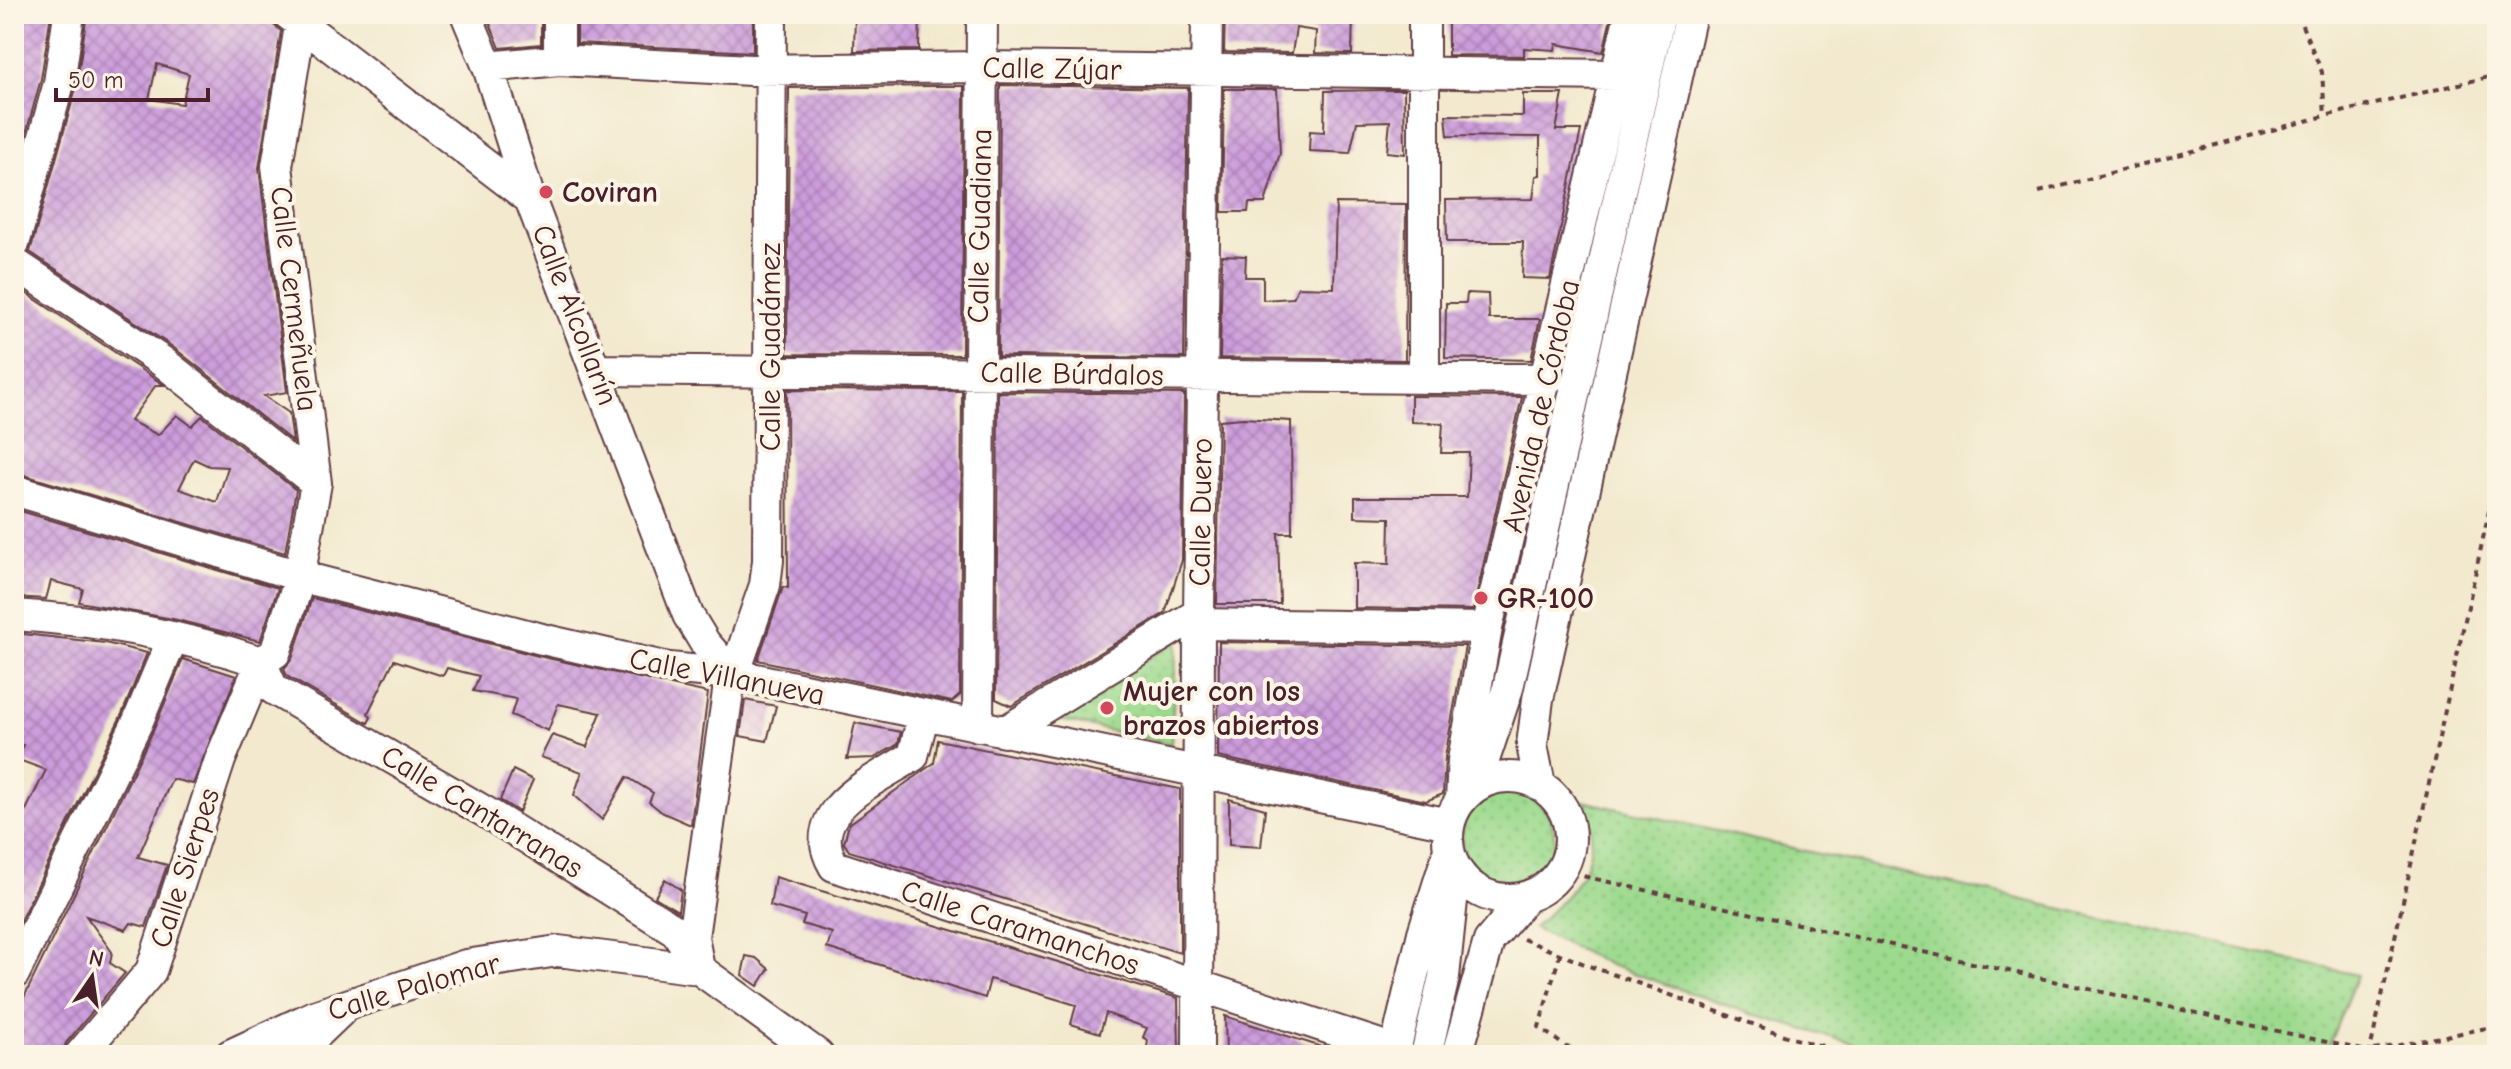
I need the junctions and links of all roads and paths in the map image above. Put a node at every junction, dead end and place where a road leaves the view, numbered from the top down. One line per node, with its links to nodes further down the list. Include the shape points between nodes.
1 (69, 14): 24 (street, via 59,83)
2 (466, 14): 14 (street, Calle Alcollarín)
3 (559, 14): 13 (street)
4 (771, 14): 16 (street, Calle Guadámez)
5 (982, 14): 15 (street, Calle Guadiana)
6 (1207, 14): 17 (street, Calle Duero)
7 (1424, 14): 18 (street)
8 (1630, 14): 19 (street, Avenida de Córdoba)
9 (1660, 14): 44 (street, Avenida de Córdoba)
10 (1691, 14): 48 (street, Avenida de Córdoba, via 1538,699)
11 (2297, 14): 21 (path, via 2322,72)
12 (297, 17): 23 (street); 33 (street, Calle Cermeñuela, via 277,166)
13 (559, 60): 14 (street, Calle Zújar); 16 (street, Calle Zújar)
14 (488, 67): 23 (street, Calle Alcollarín)
15 (982, 67): 16 (street, Calle Zújar); 17 (street, Calle Zújar); 28 (street, Calle Guadiana)
16 (771, 70): 27 (street, Calle Guadámez)
17 (1207, 71): 18 (street, Calle Zújar); 29 (street, Calle Duero)
18 (1425, 72): 19 (street, Calle Zújar); 30 (street)
19 (1616, 75): 31 (street, Avenida de Córdoba)
20 (2497, 75): 21 (path)
21 (2325, 116): 22 (path)
22 (2039, 192)
23 (530, 199): 26 (street, Calle Alcollarín)
24 (14, 244)
25 (14, 263): 33 (street, via 163,362)
26 (595, 370): 27 (street, Calle Búrdalos); 37 (street, Calle Alcollarín)
27 (771, 370): 28 (street, Calle Búrdalos); 43 (street, Calle Guadámez, via 765,585)
28 (978, 373): 29 (street, Calle Búrdalos); 46 (street, Calle Guadiana)
29 (1204, 375): 30 (street, Calle Búrdalos); 38 (street, Calle Duero)
30 (1424, 377): 31 (street, Calle Búrdalos)
31 (1548, 379): 39 (street, Avenida de Córdoba)
32 (2497, 475): 61 (path)
33 (316, 483): 35 (street, Calle Cermeñuela)
34 (14, 490): 35 (street, Calle Villanueva)
35 (299, 576): 41 (street, Calle Sierpes, via 275,653); 42 (street, Calle Villanueva)
36 (14, 615): 40 (street, via 110,624)
37 (688, 615): 42 (street, via 686,639); 43 (street, Calle Alcollarín)
38 (1199, 618): 39 (street); 46 (street, Calle Duero); 47 (street)
39 (1487, 628): 49 (street, Avenida de Córdoba, via 1463,760)
40 (173, 637): 41 (street); 54 (street, via 138,721)
41 (261, 662): 53 (street, Calle Cantarranas, via 273,689 676,931); 62 (street, Calle Sierpes, via 220,760 151,971)
42 (669, 668): 43 (street, Calle Villanueva)
43 (732, 674): 45 (street, Calle Villanueva); 53 (street, Calle Guadámez, via 693,937)
44 (1508, 688): 48 (street, Avenida de Córdoba, via 1510,728); 49 (street, Avenida de Córdoba)
45 (923, 717): 46 (street, Calle Villanueva); 56 (street, Calle Caramanchos, via 913,756 833,813 823,849 834,866)
46 (991, 729): 47 (street, Calle Villanueva)
47 (1198, 773): 49 (street, Calle Villanueva); 56 (street)
48 (1533, 782): 49 (street, via 1508,777); 50 (street, via 1560,805 1570,831)
49 (1458, 826): 51 (street, via 1475,889); 55 (street, Avenida de Córdoba); 60 (street, Avenida de Córdoba, via 1423,933)
50 (1560, 871): 51 (street); 61 (path)
51 (1510, 907): 52 (path, via 1528,941); 55 (street, Avenida de Córdoba, via 1463,946); 67 (street, via 1478,970)
52 (1560, 954): 68 (path, via 1539,1027 1566,1047); 69 (path, via 1792,1038)
53 (699, 969): 58 (street, Calle Palomar, via 558,951 466,965 347,1005); 64 (street, Calle Palomar)
54 (14, 974)
55 (1444, 977): 66 (street, Avenida de Córdoba)
56 (1199, 986): 60 (street, Calle Caramanchos); 65 (street)
57 (2497, 1026): 61 (path)
58 (297, 1048): 63 (street)
59 (2497, 1051): 72 (path)
60 (1394, 1052)
61 (2369, 1053): 70 (path); 71 (path)
62 (80, 1055)
63 (230, 1055)
64 (818, 1055)
65 (1198, 1055)
66 (1426, 1055)
67 (1457, 1055)
68 (1608, 1055)
69 (1857, 1055)
70 (2345, 1055)
71 (2385, 1055)
72 (2471, 1055)

